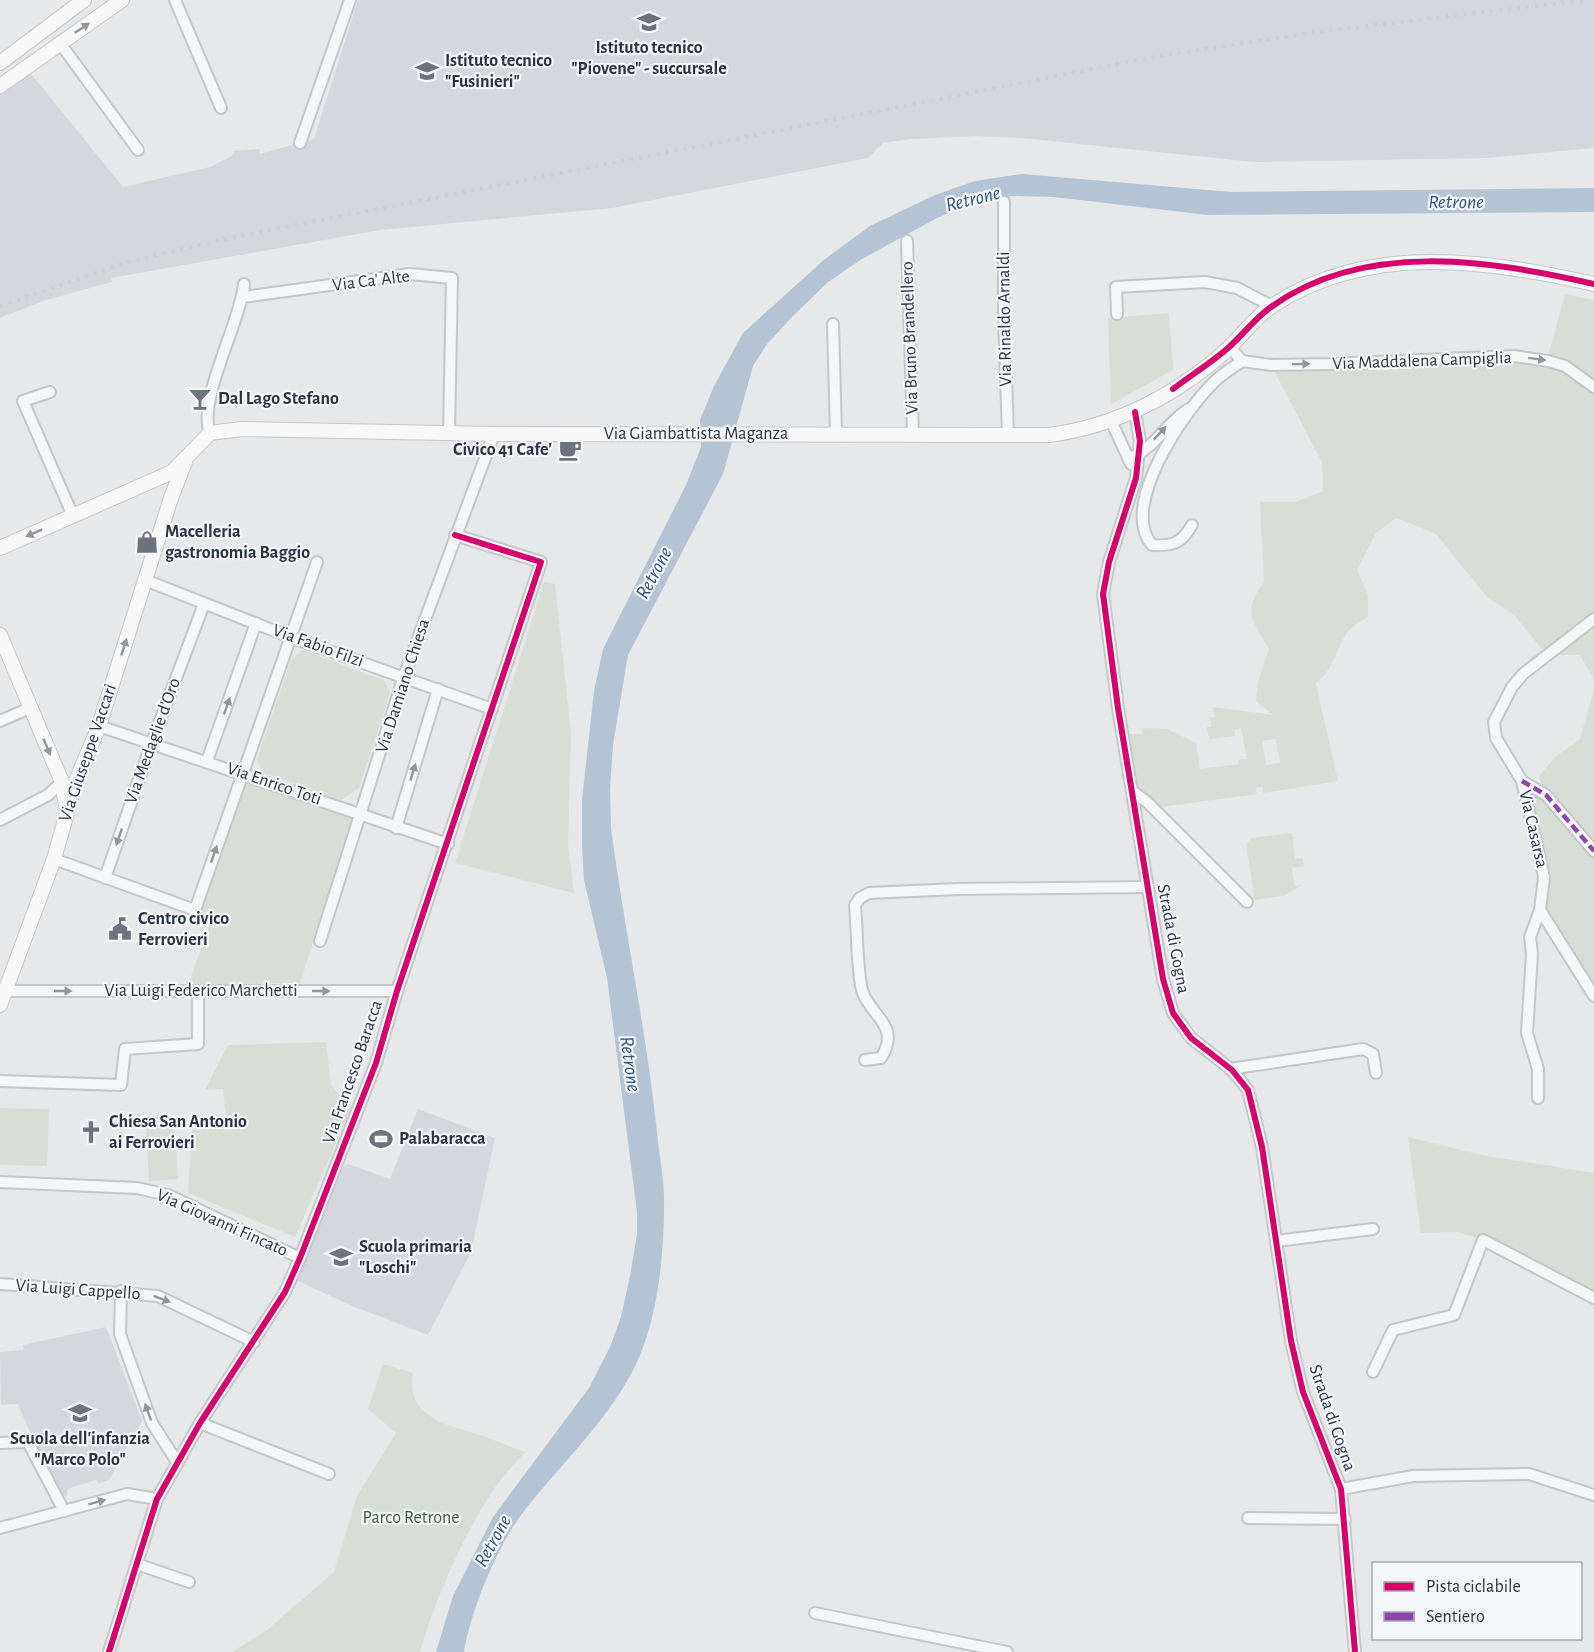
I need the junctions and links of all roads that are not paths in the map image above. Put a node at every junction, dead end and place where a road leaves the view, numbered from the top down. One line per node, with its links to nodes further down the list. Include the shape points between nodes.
1 (84, 0): 6 (street)
2 (122, 0): 5 (street, one-way to 2)
3 (175, 0): 8 (street)
4 (350, 0): 9 (street)
5 (60, 43): 7 (street); 10 (street)
6 (0, 63)
7 (0, 86)
8 (220, 108)
9 (300, 143)
10 (138, 150)
11 (1004, 202): 31 (street, Via Rinaldo Arnaldi)
12 (907, 242): 30 (street, Via Bruno Brandellero)
13 (244, 284): 15 (street)
14 (1594, 284): 16 (street, Via Giambattista Maganza, via 1512,267 1415,262 1341,275)
15 (243, 297): 26 (street, via 226,340 206,416); 27 (street, Via Ca' Alte, via 410,274 452,278)
16 (1272, 306): 17 (street, via 1237,288 1205,282 1116,287); 19 (street, Via Giambattista Maganza)
17 (1117, 314)
18 (833, 324): 29 (street)
19 (1230, 346): 20 (street); 24 (street, Via Giambattista Maganza)
20 (1242, 361): 21 (street, Via Maddalena Campiglia, one-way to 21, via 1294,364 1514,356 1565,366); 23 (street, via 1214,381)
21 (1594, 387)
22 (50, 392): 36 (street, via 23,401)
23 (1192, 407): 32 (street, one-way to 23, via 1175,417); 37 (street, via 1158,462 1141,522 1144,536 1152,545 1171,546 1183,541)
24 (1135, 412): 25 (street, Via Giambattista Maganza); 32 (street, Strada di Gogna, via 1140,441)
25 (1111, 421): 31 (street, Via Giambattista Maganza, via 1079,431); 32 (street, Strada di Gogna)
26 (210, 433): 27 (street, Via Giambattista Maganza, via 243,429); 33 (street, via 197,443)
27 (449, 433): 28 (street, Via Giambattista Maganza)
28 (494, 434): 29 (street, Via Giambattista Maganza); 38 (street, Via Damiano Chiesa)
29 (837, 434): 30 (street, Via Giambattista Maganza)
30 (914, 434): 31 (street, Via Giambattista Maganza)
31 (1008, 436)
32 (1133, 457): 58 (street, Strada di Gogna, via 1136,474 1103,594)
33 (186, 460): 34 (street); 35 (street, Via Giuseppe Vaccari)
34 (145, 485): 35 (street, via 164,489); 36 (street)
35 (171, 498): 41 (street, Via Giuseppe Vaccari)
36 (73, 516): 39 (street, one-way to 39)
37 (1192, 525)
38 (455, 535): 47 (street, Via Damiano Chiesa); 50 (street, Via Francesco Baracca, via 541,562)
39 (0, 548)
40 (317, 562): 46 (street)
41 (145, 580): 42 (street, Via Fabio Filzi); 52 (street, Via Giuseppe Vaccari, one-way to 41)
42 (204, 604): 44 (street, Via Fabio Filzi); 53 (street, Via Medaglie d'Oro)
43 (1594, 619): 57 (street, Via Casarsa, via 1523,674 1494,722 1496,738)
44 (256, 623): 46 (street, Via Fabio Filzi); 54 (street, one-way to 44)
45 (0, 635): 49 (street)
46 (290, 637): 47 (street, Via Fabio Filzi); 55 (street)
47 (404, 676): 48 (street, Via Fabio Filzi); 59 (street, Via Damiano Chiesa)
48 (438, 689): 50 (street, Via Fabio Filzi); 61 (street, one-way to 48)
49 (30, 708): 51 (street); 56 (street, one-way to 56)
50 (492, 709): 62 (street, Via Francesco Baracca)
51 (0, 721)
52 (99, 726): 53 (street, Via Enrico Toti); 56 (street, Via Giuseppe Vaccari)
53 (152, 742): 54 (street, Via Enrico Toti); 65 (street, Via Medaglie d'Oro, one-way to 65)
54 (207, 761): 55 (street, Via Enrico Toti)
55 (242, 774): 59 (street, Via Enrico Toti); 65 (street, one-way to 55, via 195,910)
56 (69, 781): 60 (street); 64 (street, Via Giuseppe Vaccari, via 67,810)
57 (1522, 781): 63 (street, via 1546,795); 68 (street, Via Casarsa, via 1544,877)
58 (1132, 791): 66 (street, Strada di Gogna); 67 (street)
59 (362, 815): 61 (street, Via Enrico Toti); 69 (street, Via Damiano Chiesa)
60 (0, 820)
61 (396, 828): 62 (street, Via Enrico Toti)
62 (448, 844): 71 (street, Via Francesco Baracca)
63 (1594, 851)
64 (54, 859): 65 (street); 70 (street, Via Giuseppe Vaccari)
65 (105, 878)
66 (1147, 887): 75 (street, Strada di Gogna, via 958,889 869,893 860,898 855,905 863,993 885,1022 887,1048 881,1058); 76 (street, Strada di Gogna, via 1173,1013 1191,1038)
67 (1247, 902)
68 (1540, 910): 73 (street); 79 (street, Via Casarsa, via 1530,937 1527,1033 1538,1069)
69 (320, 941)
70 (5, 991): 72 (street, Via Luigi Federico Marchetti, one-way to 72); 74 (street, Via Giuseppe Vaccari)
71 (397, 991): 72 (street, Via Luigi Federico Marchetti, one-way to 71); 83 (street, Via Francesco Baracca, via 376,1063)
72 (198, 992): 78 (street, via 198,1044 125,1049 121,1085)
73 (1594, 996)
74 (0, 1005)
75 (865, 1060)
76 (1230, 1069): 77 (street, via 1364,1049 1373,1054); 82 (street, Strada di Gogna, via 1248,1090 1262,1147)
77 (1376, 1073)
78 (0, 1081)
79 (1538, 1098)
80 (0, 1182): 83 (street, Via Giovanni Fincato, via 137,1188 168,1195)
81 (1373, 1229): 82 (street)
82 (1276, 1241): 93 (street, Strada di Gogna, via 1282,1294 1304,1392)
83 (300, 1258): 87 (street, Via Francesco Baracca, via 285,1292)
84 (0, 1284): 85 (street, Via Luigi Cappello)
85 (122, 1291): 87 (street, Via Luigi Cappello, one-way to 87, via 158,1296); 91 (street, one-way to 85, via 152,1423 120,1334)
86 (1594, 1298): 88 (street, via 1484,1240 1454,1315 1393,1330)
87 (254, 1342): 89 (street, Via Francesco Baracca)
88 (1373, 1372)
89 (200, 1423): 91 (street, Via Francesco Baracca); 92 (street)
90 (0, 1443): 96 (street, via 28,1442)
91 (177, 1462): 95 (street, Via Francesco Baracca)
92 (329, 1474)
93 (1341, 1489): 94 (street, via 1413,1476 1529,1474); 98 (street, Strada di Gogna)
94 (1594, 1495)
95 (157, 1499): 96 (street, one-way to 95, via 127,1494); 100 (street, Via Francesco Baracca)
96 (64, 1511): 99 (street)
97 (1248, 1518): 98 (street)
98 (1346, 1520): 105 (street, Strada di Gogna)
99 (0, 1528)
100 (137, 1564): 101 (street); 103 (street, Via Francesco Baracca)
101 (189, 1582)
102 (815, 1613): 104 (street)
103 (109, 1652)
104 (1007, 1652)
105 (1355, 1652)

